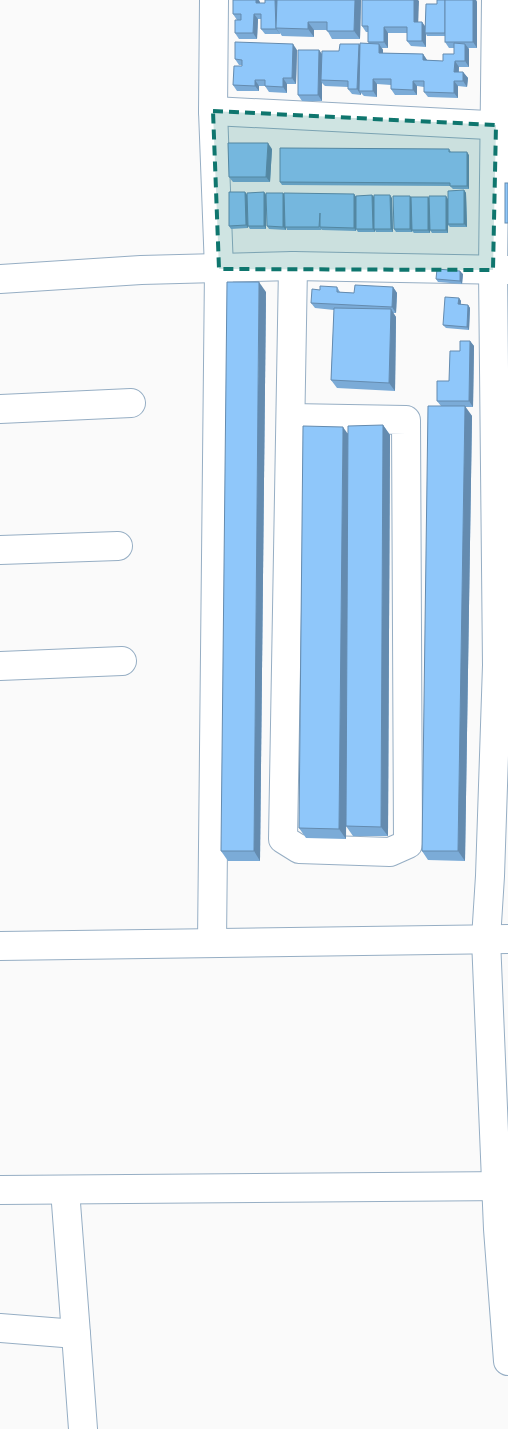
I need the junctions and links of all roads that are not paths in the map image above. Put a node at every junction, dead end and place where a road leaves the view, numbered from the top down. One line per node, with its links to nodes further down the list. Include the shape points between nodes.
1 (214, 0): 3 (street)
2 (500, 4): 4 (street)
3 (213, 111): 4 (street); 6 (street)
4 (502, 126): 7 (street)
5 (293, 266): 6 (street); 7 (street); 11 (street)
6 (219, 269): 8 (street, via 142,270); 18 (street)
7 (501, 270): 15 (street)
8 (0, 279)
9 (131, 404): 10 (street)
10 (0, 408)
11 (290, 418): 11 (street, via 283,839 299,850 390,852 408,844 406,420)
12 (118, 546): 13 (street)
13 (0, 550)
14 (122, 661): 16 (street)
15 (502, 665): 17 (street, via 490,876)
16 (0, 666)
17 (497, 939): 18 (street); 20 (street)
18 (212, 943): 19 (street)
19 (0, 946)
20 (502, 1186): 22 (street); 25 (street)
21 (0, 1190): 22 (street)
22 (65, 1190): 24 (street)
23 (0, 1328): 24 (street)
24 (76, 1334): 26 (street)
25 (508, 1361)
26 (83, 1429)

